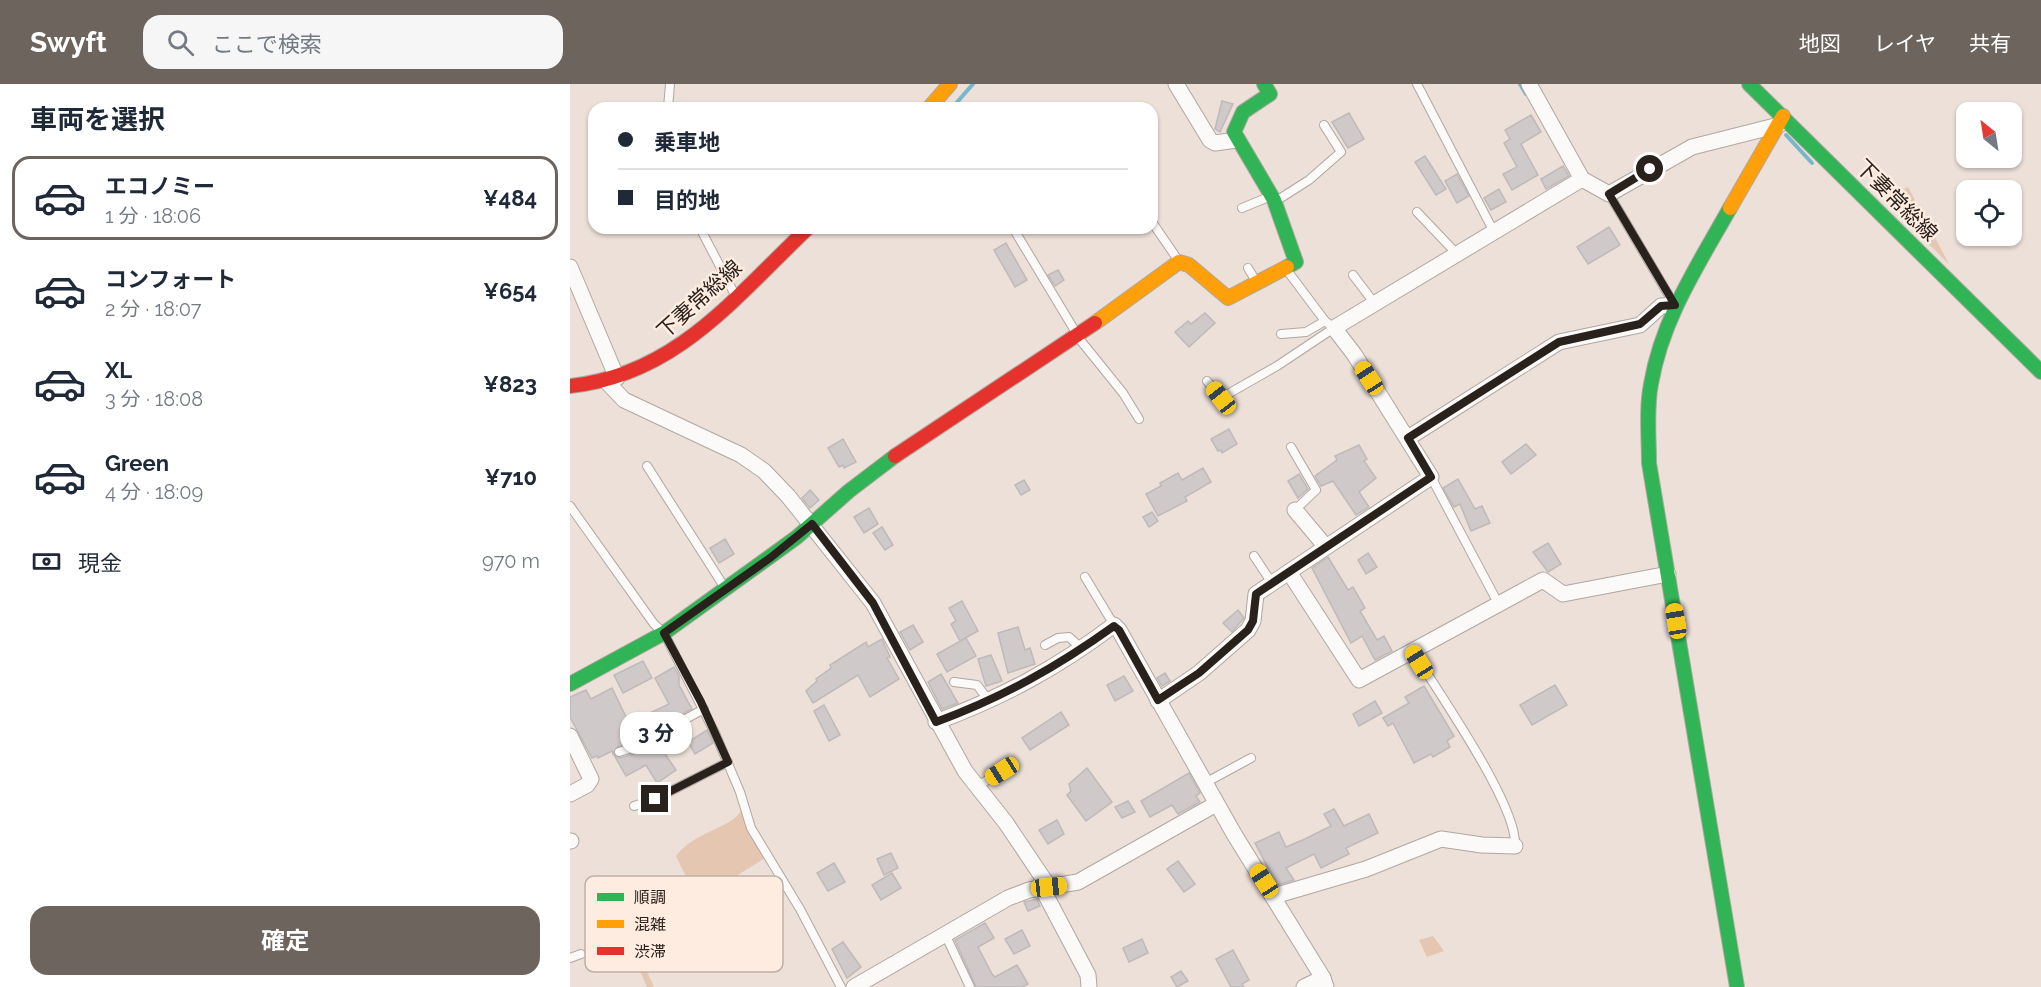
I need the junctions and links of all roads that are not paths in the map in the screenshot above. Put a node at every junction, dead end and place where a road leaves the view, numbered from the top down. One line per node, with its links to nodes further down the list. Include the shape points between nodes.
1 (670, 84): 8 (lane)
2 (950, 84): 9 (street)
3 (1176, 84): 12 (street, via 1210,140)
4 (1264, 84): 12 (street, via 1268,97 1238,117 1234,132)
5 (1417, 84): 19 (lane)
6 (1529, 84): 13 (street)
7 (1749, 84): 10 (street, 下妻常総線)
8 (668, 102)
9 (934, 102)
10 (1781, 121): 14 (street, via 1692,147); 32 (street); 36 (street, 下妻常総線)
11 (1324, 125): 15 (lane, via 1341,152 1309,180)
12 (1238, 140): 15 (street)
13 (1582, 179): 14 (street); 19 (street)
14 (1609, 194): 32 (lane)
15 (1273, 199): 16 (lane); 26 (street, via 1296,262)
16 (1242, 208)
17 (1417, 212): 23 (lane)
18 (1158, 231): 24 (lane)
19 (1494, 232): 23 (street)
20 (703, 234): 30 (lane)
21 (802, 234): 30 (street, 下妻常総線)
22 (1017, 234): 34 (lane)
23 (1457, 254): 31 (street)
24 (1179, 262): 29 (street, via 1189,265 1224,298); 34 (street)
25 (570, 267): 37 (street)
26 (1286, 267): 29 (street); 33 (lane)
27 (1248, 268): 29 (lane)
28 (1353, 275): 31 (lane)
29 (1257, 283)
30 (736, 296): 37 (street, 下妻常総線, via 674,352 644,369)
31 (1375, 304): 33 (street)
32 (1675, 305): 41 (street, via 1661,306 1640,324 1559,342); 51 (street, via 1656,354 1647,429)
33 (1330, 325): 35 (lane); 38 (lane, via 1277,366 1221,398); 41 (street)
34 (1077, 334): 40 (lane); 47 (street, via 900,452)
35 (1281, 334)
36 (2041, 372)
37 (611, 379): 39 (street, 下妻常総線); 47 (street, via 624,400 741,455 764,471)
38 (1207, 381)
39 (570, 386)
40 (1139, 419)
41 (1408, 438): 44 (street)
42 (1291, 447): 46 (lane, via 1316,490)
43 (647, 466): 54 (lane)
44 (1431, 477): 48 (street); 55 (lane)
45 (570, 506): 57 (lane, via 648,617)
46 (1295, 510): 48 (street)
47 (812, 524): 54 (street); 66 (street, via 873,603)
48 (1326, 547): 50 (street)
49 (1254, 556): 53 (lane)
50 (1289, 572): 53 (street); 60 (street, via 1359,680)
51 (1668, 574): 55 (street, via 1571,593 1557,592 1543,580); 91 (street)
52 (1085, 577): 56 (lane)
53 (1272, 583): 63 (street, via 1256,594 1248,630 1199,673)
54 (726, 590): 57 (street)
55 (1498, 603): 60 (street)
56 (1114, 626): 59 (street); 63 (street)
57 (664, 633): 62 (street); 65 (lane)
58 (1046, 645): 59 (lane, via 1069,637)
59 (1082, 649): 64 (street, via 1042,675)
60 (1413, 651): 77 (lane, via 1502,798 1515,831)
61 (954, 682): 64 (lane, via 977,685)
62 (570, 684)
63 (1158, 700): 72 (street)
64 (989, 701): 66 (street)
65 (704, 709): 68 (lane); 70 (lane)
66 (936, 722): 73 (street)
67 (570, 736): 74 (street, via 591,778 587,785)
68 (618, 752)
69 (1251, 758): 72 (lane)
70 (728, 762): 76 (lane); 78 (lane, via 751,828)
71 (1002, 771): 73 (lane)
72 (1205, 783): 75 (street)
73 (976, 787): 80 (street, via 1006,823)
74 (570, 794)
75 (1216, 804): 80 (street, via 1086,878); 81 (street)
76 (634, 806)
77 (1515, 846): 81 (street, via 1441,839 1366,869)
78 (780, 876)
79 (783, 881): 86 (lane)
80 (1046, 888): 82 (street, via 1018,894); 89 (street, via 1088,975)
81 (1274, 896): 85 (street)
82 (944, 933): 87 (street); 88 (lane)
83 (581, 954): 84 (lane)
84 (570, 958)
85 (1324, 982): 90 (street)
86 (841, 987)
87 (854, 987)
88 (970, 987)
89 (1089, 987)
90 (1304, 987)
91 (1737, 987)

